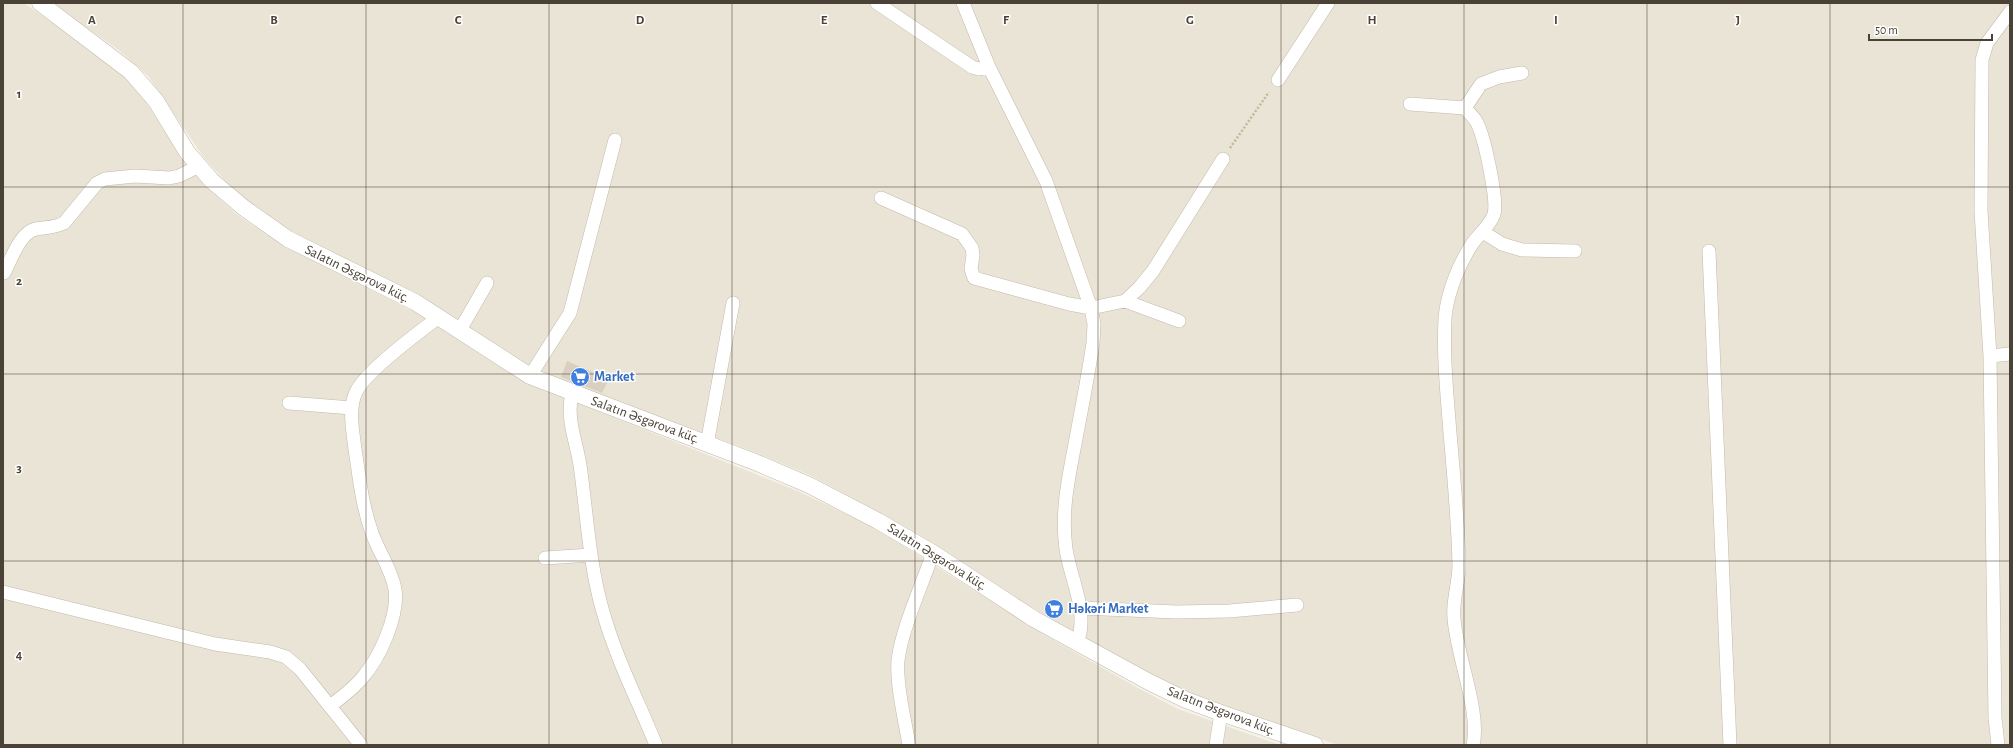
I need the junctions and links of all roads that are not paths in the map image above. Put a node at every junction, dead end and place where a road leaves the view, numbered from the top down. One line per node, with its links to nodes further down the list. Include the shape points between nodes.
1 (40, 3): 13 (street, Salatın Əsgərova küç., via 131,72 156,101 187,152)
2 (877, 3): 6 (street, via 972,67)
3 (963, 3): 6 (street)
4 (1328, 3): 8 (street)
5 (2010, 12): 27 (street, via 1987,43 1982,60 1981,211)
6 (989, 67): 22 (street, via 1046,181)
7 (1522, 72): 10 (street, via 1481,84)
8 (1278, 80)
9 (1410, 104): 10 (street)
10 (1465, 108): 15 (street, via 1476,121 1483,138 1495,199 1494,214)
11 (615, 140): 28 (street, via 570,313)
12 (1223, 159): 20 (street, via 1153,271)
13 (199, 166): 18 (street, via 179,176 168,178 113,177 97,183 64,223 28,232); 23 (street, Salatın Əsgərova küç., via 227,195 288,239 415,302)
14 (881, 198): 22 (street, via 962,234 972,248 971,269 974,278)
15 (1483, 232): 16 (street, via 1502,244 1522,250); 47 (street, via 1462,259 1452,288 1445,315 1444,366 1459,567 1453,616 1472,708)
16 (1574, 251)
17 (1709, 251): 48 (street)
18 (4, 273)
19 (487, 283): 25 (street)
20 (1125, 301): 22 (street); 24 (street)
21 (733, 303): 32 (street)
22 (1091, 308): 38 (street, via 1094,343 1067,484 1064,516 1066,550)
23 (439, 317): 25 (street, Salatın Əsgərova küç.); 31 (street, via 368,377 356,392)
24 (1179, 321)
25 (460, 330): 28 (street, Salatın Əsgərova küç.)
26 (2010, 354): 27 (street)
27 (1990, 356): 49 (street, via 1995,702)
28 (530, 376): 29 (street, Salatın Əsgərova küç.)
29 (572, 393): 32 (street, Salatın Əsgərova küç.); 34 (street, via 569,419 579,463)
30 (289, 403): 31 (street)
31 (352, 408): 40 (street, via 352,429 362,499 371,531 391,576 396,604 376,658 359,681)
32 (707, 444): 33 (street, Salatın Əsgərova küç., via 809,485)
33 (933, 553): 39 (street, Salatın Əsgərova küç.); 44 (street, via 902,640 898,661)
34 (591, 555): 35 (street); 43 (street, via 610,634)
35 (545, 558)
36 (3, 592): 40 (street, via 216,644 286,657 300,669)
37 (1297, 605): 38 (street, via 1229,611 1176,612)
38 (1081, 608): 39 (street, via 1081,632)
39 (1077, 644): 41 (street, Salatın Əsgərova küç., via 1186,700)
40 (330, 706): 42 (street)
41 (1221, 713): 45 (street); 46 (street, Salatın Əsgərova küç.)
42 (361, 745)
43 (656, 745)
44 (909, 745)
45 (1216, 745)
46 (1315, 745)
47 (1473, 745)
48 (1730, 745)
49 (1998, 745)

